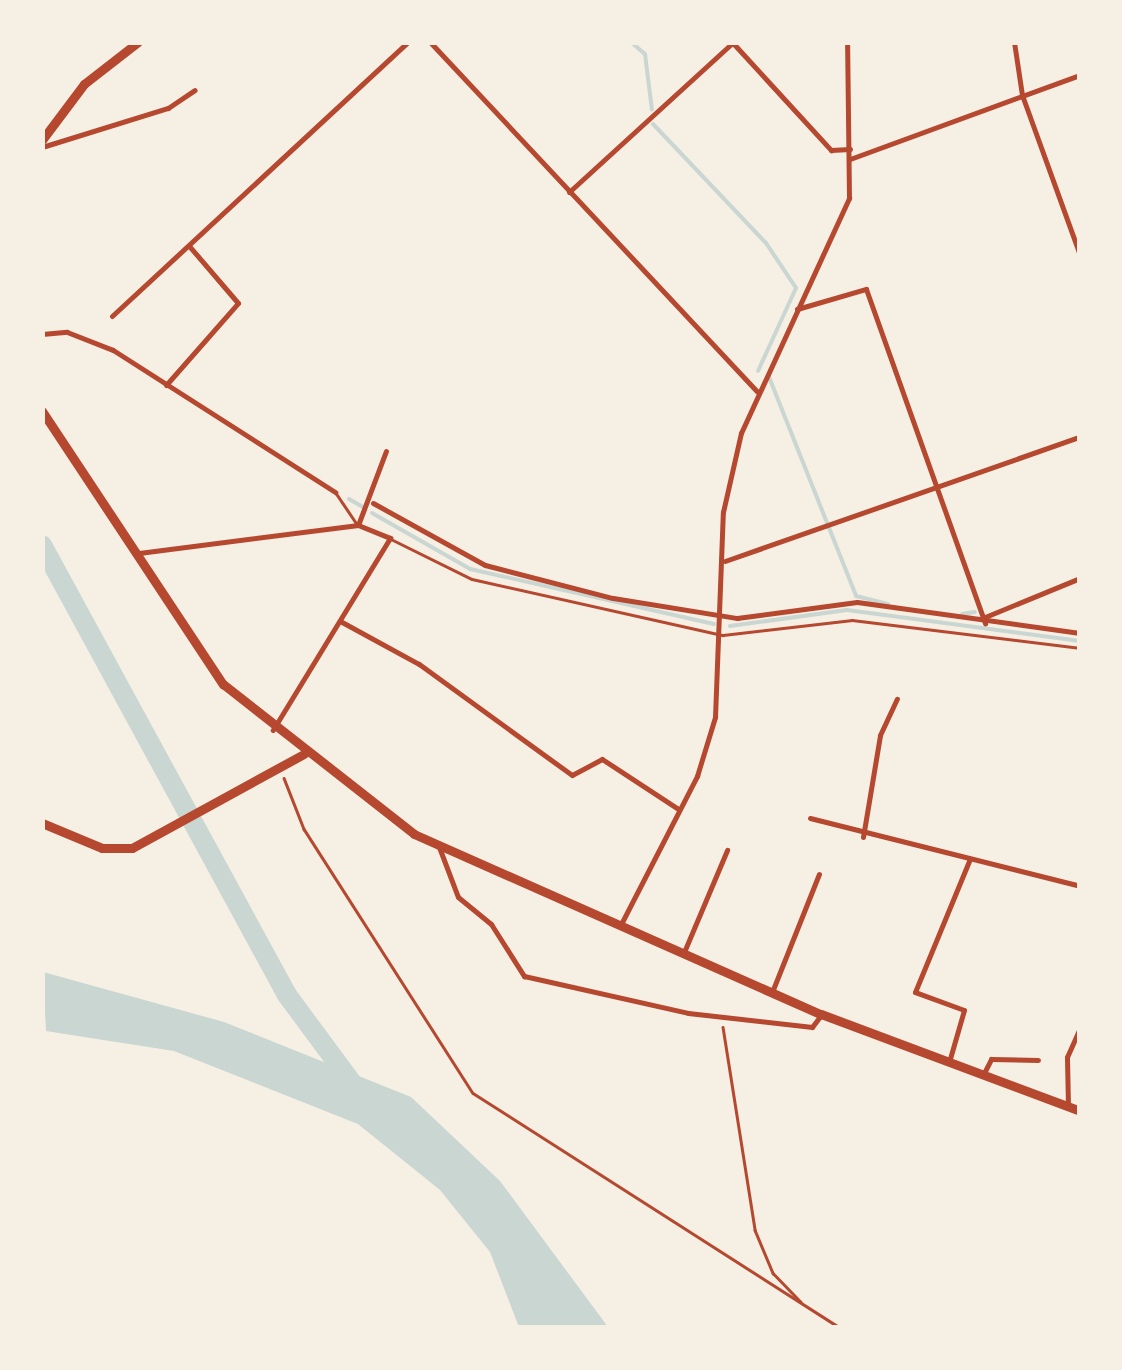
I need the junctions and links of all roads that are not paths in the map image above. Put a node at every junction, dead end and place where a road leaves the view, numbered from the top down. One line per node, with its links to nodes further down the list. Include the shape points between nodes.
1 (138, 42): 10 (main road, via 84,84)
2 (408, 42): 14 (street)
3 (430, 42): 13 (street)
4 (847, 42): 11 (street)
5 (1014, 42): 9 (street)
6 (732, 43): 11 (street, via 831,150); 13 (street)
7 (1080, 75): 9 (street)
8 (195, 90): 10 (street, via 168,108)
9 (1022, 95): 12 (street); 15 (street)
10 (42, 143)
11 (850, 149): 12 (street)
12 (850, 159): 16 (street, via 844,213)
13 (569, 192): 20 (street)
14 (190, 247): 17 (street); 19 (street, via 238,304)
15 (1080, 254)
16 (798, 310): 20 (street); 24 (street, via 866,289)
17 (112, 316)
18 (42, 334): 19 (street, via 81,336)
19 (166, 386): 25 (street)
20 (757, 391): 30 (street, via 726,497)
21 (42, 411): 29 (main road)
22 (1080, 438): 24 (street)
23 (386, 451): 26 (street)
24 (938, 487): 30 (street); 33 (street)
25 (335, 492): 27 (lane)
26 (372, 503): 27 (street); 32 (street, via 500,570)
27 (358, 525): 28 (street); 29 (street)
28 (390, 538): 34 (street); 36 (lane, via 472,579)
29 (134, 556): 39 (main road, via 199,656)
30 (724, 560): 32 (street)
31 (1080, 578): 33 (street)
32 (723, 617): 33 (street, via 856,602); 36 (street)
33 (985, 620): 35 (street)
34 (340, 621): 39 (street); 41 (street, via 419,664 572,775 602,758)
35 (1080, 633)
36 (723, 635): 37 (lane, via 852,620); 41 (street, via 712,732)
37 (1080, 648)
38 (897, 699): 44 (street, via 880,735)
39 (273, 730): 40 (main road)
40 (304, 754): 43 (main road, via 144,844 102,848); 45 (main road)
41 (679, 810): 50 (street)
42 (810, 818): 44 (street)
43 (42, 823)
44 (863, 837): 47 (street)
45 (439, 847): 50 (main road); 53 (street, via 458,897 491,924 524,976 722,1016 812,1027)
46 (727, 850): 51 (street)
47 (969, 861): 49 (street); 56 (street, via 915,992 964,1010)
48 (819, 874): 52 (street)
49 (1080, 886)
50 (619, 928): 51 (main road)
51 (683, 955): 52 (main road)
52 (772, 992): 53 (main road)
53 (821, 1014): 56 (main road)
54 (1080, 1028): 58 (street, via 1067,1057)
55 (1038, 1060): 57 (street, via 991,1058)
56 (948, 1063): 57 (main road)
57 (983, 1075): 58 (main road)
58 (1068, 1106): 59 (main road)
59 (1080, 1111)

